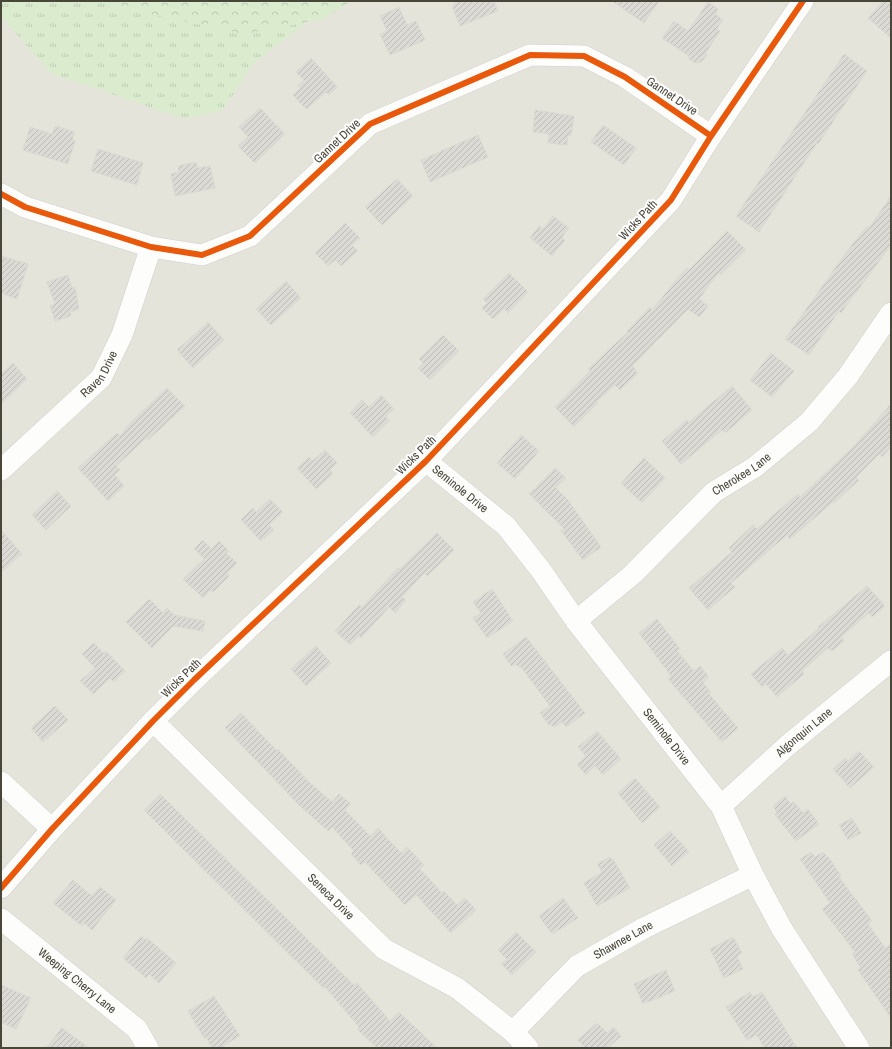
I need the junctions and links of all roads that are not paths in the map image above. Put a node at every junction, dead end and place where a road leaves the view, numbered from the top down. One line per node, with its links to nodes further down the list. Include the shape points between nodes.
1 (803, 1): 2 (street, Wicks Path)
2 (711, 136): 4 (street, Gannet Drive, via 625,77 584,56 530,55 370,124 250,236 202,255); 6 (street, Wicks Path, via 671,200)
3 (1, 194): 4 (street, Gannet Drive, via 25,207)
4 (151, 247): 7 (street, Raven Drive, via 122,335 101,378)
5 (891, 313): 8 (street, Cherokee Lane, via 848,376 809,422 755,467 714,492 632,574)
6 (426, 462): 8 (street, Seminole Drive, via 506,526); 10 (street, Wicks Path)
7 (1, 470)
8 (576, 621): 12 (street, Seminole Drive)
9 (891, 661): 12 (street, Algonquin Lane, via 788,745)
10 (152, 721): 13 (street, Wicks Path); 17 (street, Seneca Drive, via 384,949 457,988)
11 (1, 782): 13 (street)
12 (721, 806): 14 (street, Seminole Drive)
13 (52, 829): 15 (street, Wicks Path)
14 (753, 875): 17 (street, Shawnee Lane, via 644,928 577,966); 20 (street, Seminole Drive, via 782,929)
15 (1, 888)
16 (1, 919): 18 (street, Weeping Cherry Lane, via 137,1029)
17 (513, 1032): 19 (street, Seneca Drive)
18 (148, 1048)
19 (528, 1048)
20 (859, 1048)

